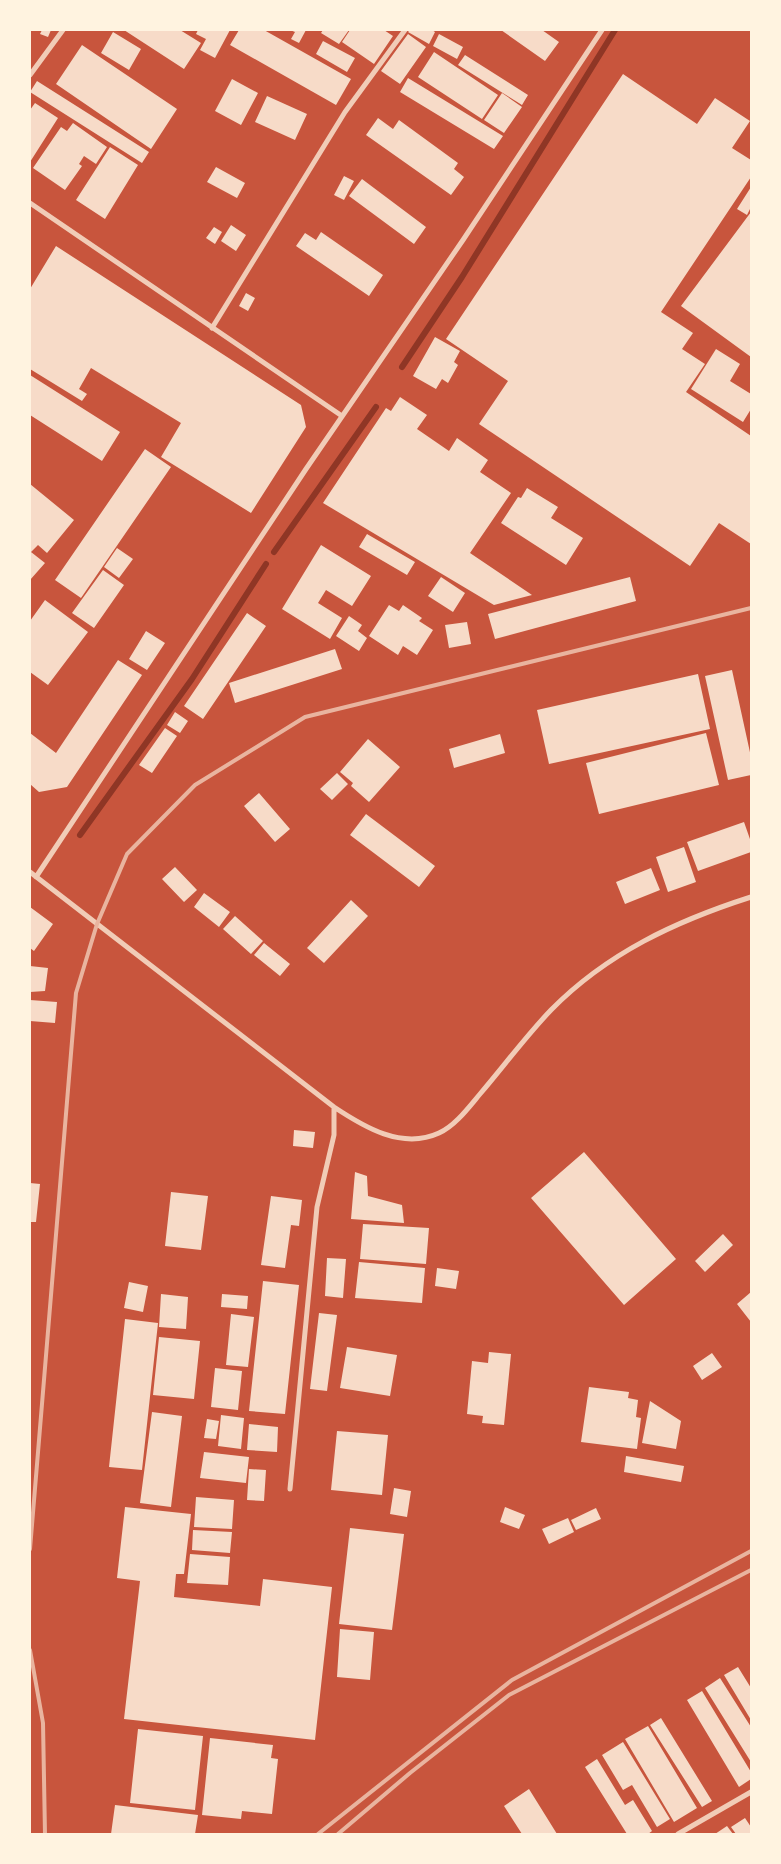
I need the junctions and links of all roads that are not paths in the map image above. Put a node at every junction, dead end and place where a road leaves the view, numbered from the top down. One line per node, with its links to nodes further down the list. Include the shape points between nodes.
1 (63, 30): 4 (street)
2 (405, 30): 6 (street, via 346,112)
3 (602, 30): 7 (street)
4 (30, 75)
5 (30, 203): 6 (street)
6 (212, 328): 7 (street)
7 (342, 416): 9 (street)
8 (30, 872): 9 (street)
9 (36, 877): 11 (street)
10 (751, 897): 11 (street, via 700,913 650,936 599,968 552,1009 464,1113 440,1133 418,1139 392,1137 366,1128)
11 (334, 1107): 12 (street, via 334,1135 317,1207)
12 (290, 1489)
13 (751, 1792): 14 (street)
14 (678, 1834)

